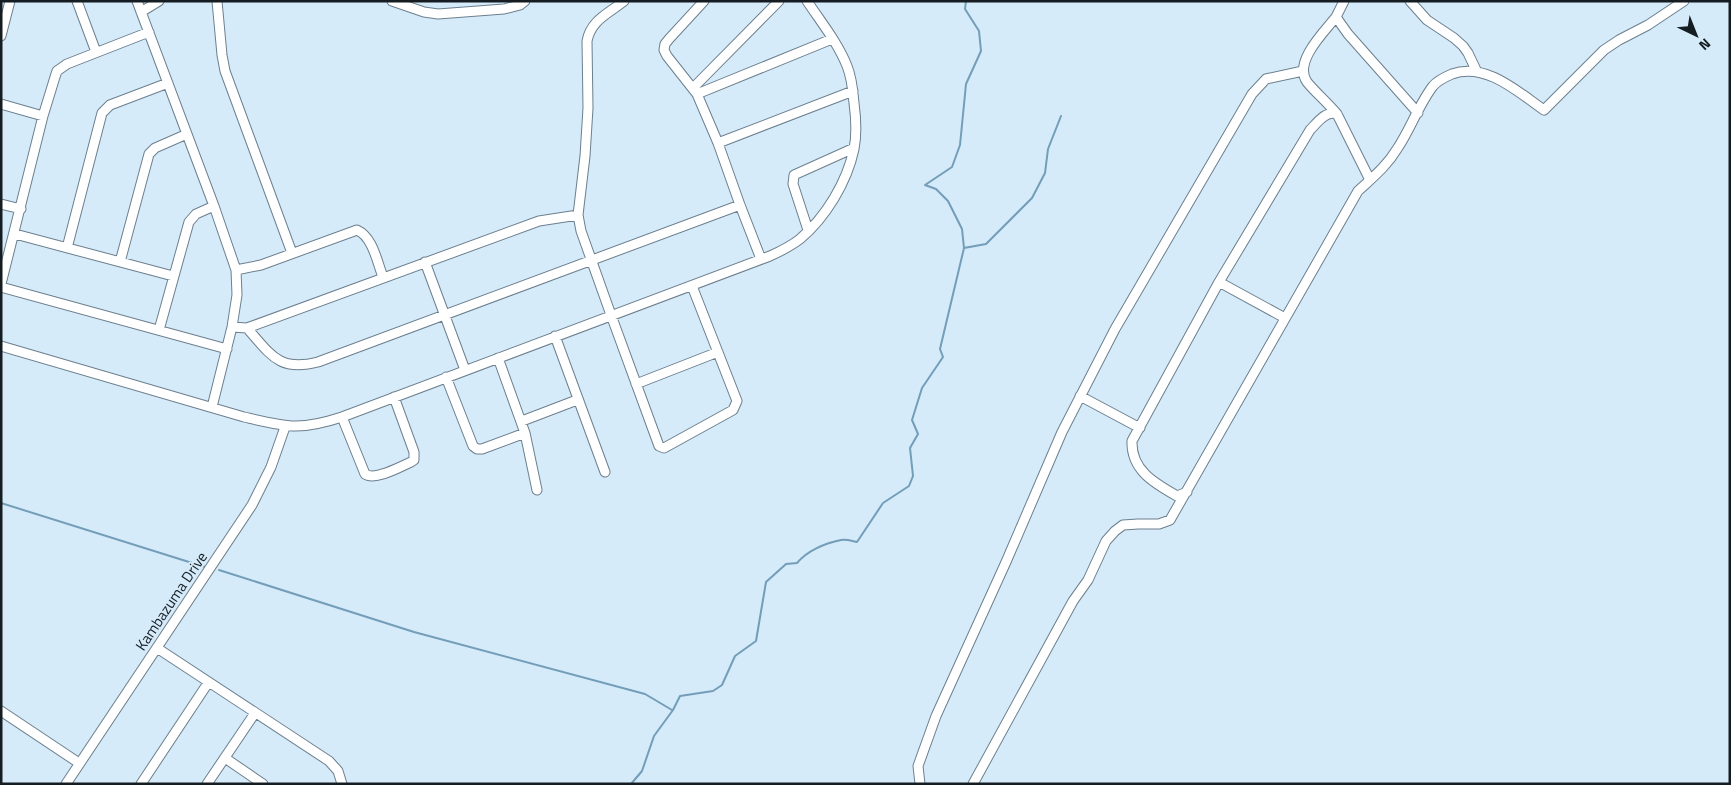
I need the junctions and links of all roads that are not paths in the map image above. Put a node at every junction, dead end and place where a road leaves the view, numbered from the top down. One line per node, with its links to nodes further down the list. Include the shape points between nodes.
1 (10, 1): 21 (street)
2 (77, 1): 23 (street)
3 (137, 1): 17 (street)
4 (159, 1): 17 (street)
5 (217, 1): 45 (street, via 226,71)
6 (392, 1): 16 (street)
7 (468, 1): 18 (street)
8 (526, 1): 18 (street, via 513,8)
9 (624, 1): 41 (street, via 595,22 589,32 588,108)
10 (704, 1): 27 (street, via 669,38 664,50)
11 (779, 1): 27 (street)
12 (807, 1): 22 (street)
13 (1344, 1): 19 (street)
14 (1410, 1): 25 (street, via 1427,20 1463,46)
15 (1684, 1): 25 (street, via 1604,50 1544,110 1498,79)
16 (410, 4): 18 (street, via 438,14)
17 (141, 12): 20 (street)
18 (464, 12)
19 (1336, 18): 24 (street, via 1311,49); 30 (street)
20 (149, 32): 23 (street); 26 (street)
21 (1, 36)
22 (832, 39): 27 (street); 28 (street, via 847,65)
23 (96, 52): 32 (street, via 58,71)
24 (1303, 71): 31 (street, via 1307,81); 70 (street, via 1266,79 1252,94 1115,329)
25 (1477, 72): 30 (street, via 1462,71 1445,77 1434,85)
26 (168, 83): 33 (street); 44 (street, via 110,105 102,113)
27 (695, 91): 34 (street)
28 (853, 91): 34 (street); 35 (street)
29 (1, 104): 32 (street)
30 (1418, 113): 36 (street, via 1397,150)
31 (1337, 114): 36 (street); 53 (street, via 1328,114 1310,130)
32 (43, 116): 40 (street)
33 (187, 134): 39 (street); 48 (street, via 155,148 147,157)
34 (718, 144): 38 (street)
35 (854, 148): 42 (street, via 839,188); 42 (street, via 794,175 793,184)
36 (1370, 180): 58 (street, via 1358,191)
37 (1, 204): 40 (street)
38 (740, 205): 46 (street); 47 (street)
39 (214, 206): 50 (street); 51 (street, via 196,214 189,222)
40 (21, 209): 43 (street)
41 (578, 215): 46 (street); 49 (street, via 539,221)
42 (808, 230): 47 (street, via 792,245)
43 (15, 234): 44 (street); 54 (street)
44 (67, 248): 48 (street)
45 (292, 252): 50 (street, via 255,267); 52 (street, via 357,230 368,240)
46 (591, 259): 56 (street); 57 (street)
47 (761, 260): 55 (street)
48 (120, 262): 51 (street)
49 (426, 262): 52 (street); 56 (street)
50 (236, 270): 59 (street, via 237,295)
51 (173, 276): 61 (street)
52 (383, 278): 60 (street)
53 (1219, 282): 58 (street); 77 (street)
54 (1, 285): 61 (street)
55 (692, 286): 57 (street); 65 (street)
56 (444, 314): 60 (street, via 318,362 300,365 275,358); 67 (street)
57 (610, 316): 62 (street); 69 (street)
58 (1285, 318): 81 (street)
59 (232, 326): 60 (street); 64 (street)
60 (247, 328)
61 (159, 330): 64 (street)
62 (554, 336): 66 (street); 72 (street)
63 (1, 346): 73 (street)
64 (227, 349): 73 (street)
65 (718, 352): 69 (street); 69 (street, via 737,401 733,410 664,448 660,446)
66 (498, 358): 67 (street); 75 (street)
67 (465, 370): 68 (street)
68 (446, 377): 71 (street); 78 (street, via 477,449)
69 (636, 384)
70 (1080, 396): 77 (street); 93 (street, via 936,716 918,766)
71 (394, 397): 74 (street); 74 (street, via 414,460 378,476 365,474)
72 (577, 400): 75 (street); 79 (street)
73 (212, 407): 76 (street)
74 (342, 417): 76 (street, via 309,426)
75 (522, 422): 78 (street)
76 (285, 427): 82 (street, Kambazuma Drive, via 271,468 252,505)
77 (1140, 428): 81 (street, via 1132,441 1135,462 1162,488 1177,496)
78 (525, 432): 80 (street)
79 (605, 472)
80 (537, 490)
81 (1187, 492): 94 (street, via 1170,520 1158,524 1123,525 1106,541 1088,580 1073,601)
82 (157, 648): 83 (street); 87 (street, Kambazuma Drive)
83 (208, 683): 85 (street); 89 (street)
84 (1, 711): 87 (street)
85 (255, 713): 86 (street); 92 (street, via 329,761 338,771)
86 (225, 758): 90 (street); 91 (street)
87 (80, 763): 88 (street, Kambazuma Drive)
88 (66, 784)
89 (141, 784)
90 (207, 784)
91 (263, 784)
92 (342, 784)
93 (920, 784)
94 (973, 784)

